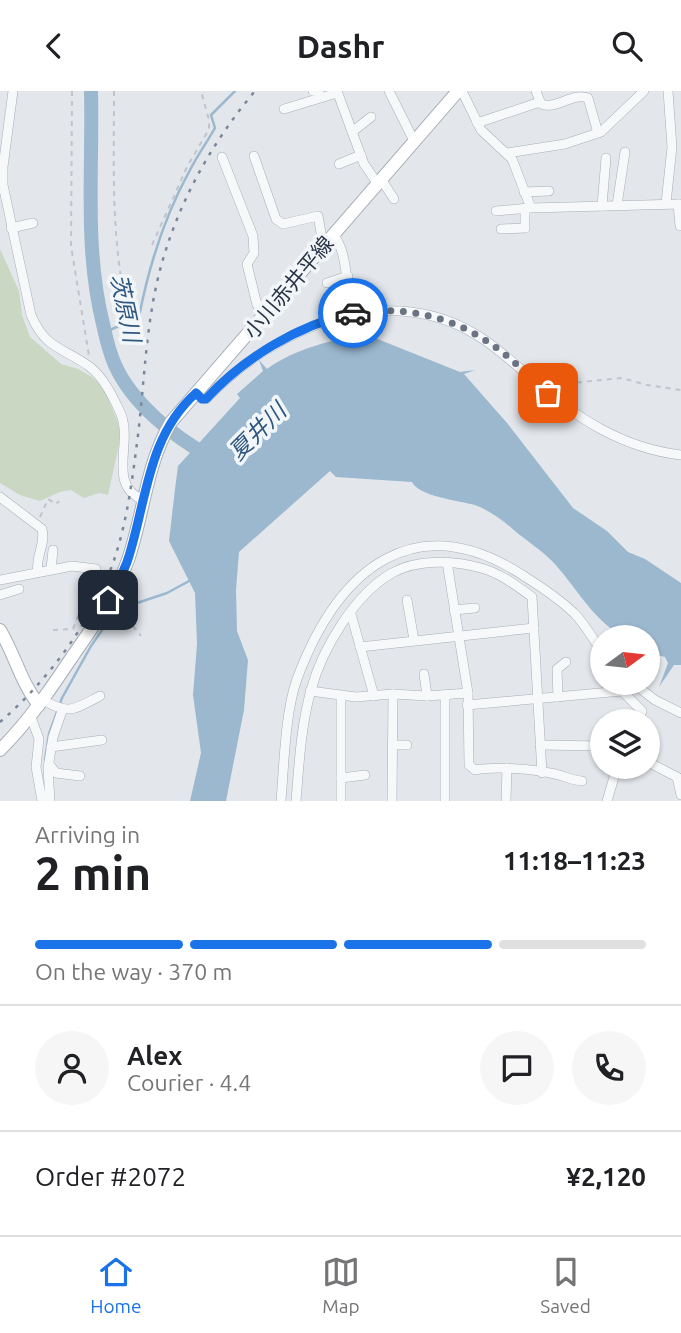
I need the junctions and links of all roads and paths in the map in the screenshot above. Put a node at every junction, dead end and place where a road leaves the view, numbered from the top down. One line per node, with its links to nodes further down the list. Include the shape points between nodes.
1 (13, 91): 39 (street, via 3,167)
2 (72, 91): 48 (path, via 71,246)
3 (114, 91): 47 (path, via 115,232)
4 (201, 91): 42 (path, via 209,129)
5 (313, 91): 6 (street)
6 (319, 91)
7 (389, 91): 19 (street)
8 (460, 91): 16 (street); 19 (main road, 小川赤井平線)
9 (536, 91): 13 (street)
10 (644, 91): 18 (street)
11 (668, 91): 31 (street, via 672,147)
12 (337, 92): 14 (street); 17 (street)
13 (540, 102): 16 (street); 18 (street, via 551,106 588,98)
14 (284, 109)
15 (371, 117): 17 (street)
16 (477, 123): 20 (street)
17 (352, 132): 22 (street)
18 (598, 133): 20 (street)
19 (414, 141): 27 (main road, 小川赤井平線)
20 (507, 152): 29 (street)
21 (625, 152): 33 (street)
22 (361, 155): 26 (street); 27 (street)
23 (254, 156): 41 (street, via 276,219 283,223 318,216 322,238)
24 (222, 157): 45 (street, via 252,231 255,249 247,264 257,305)
25 (606, 158): 34 (street)
26 (339, 165)
27 (379, 181): 30 (street); 41 (main road, 小川赤井平線)
28 (549, 191): 29 (street)
29 (524, 192): 35 (street)
30 (394, 199)
31 (666, 203): 32 (street); 33 (street)
32 (679, 204): 38 (street)
33 (617, 205): 34 (street)
34 (602, 206): 35 (street)
35 (528, 208): 36 (street); 40 (street, via 525,228)
36 (496, 211)
37 (33, 223): 39 (street)
38 (680, 226)
39 (10, 228): 48 (street, via 38,331 55,348)
40 (501, 229)
41 (329, 239): 43 (street, via 343,251); 45 (main road, 小川赤井平線)
42 (152, 245)
43 (348, 276): 44 (street); 46 (street, via 353,299)
44 (327, 283)
45 (272, 308): 51 (main road, 小川赤井平線)
46 (373, 311): 49 (street, via 421,313 446,320 481,338); 51 (street, via 340,316 296,333 262,352 206,399)
47 (132, 329)
48 (90, 367): 54 (street, via 103,380 122,415 123,481 132,495)
49 (535, 382): 50 (path, via 622,379); 52 (street, via 572,413 607,433 638,447)
50 (681, 390)
51 (194, 395): 54 (main road, 小川赤井平線, via 171,422 154,457)
52 (681, 455)
53 (0, 497): 56 (street)
54 (143, 500): 91 (main road, 小川赤井平線, via 119,581)
55 (59, 501): 56 (path, via 48,499)
56 (36, 524): 61 (street, via 44,538)
57 (53, 550): 59 (street)
58 (446, 562): 67 (street); 68 (street, via 393,573 367,593); 70 (street, via 482,568 532,597)
59 (51, 569): 60 (street); 61 (street)
60 (96, 569): 72 (path, via 73,629)
61 (38, 572): 62 (street)
62 (0, 580)
63 (19, 589): 64 (street)
64 (0, 595)
65 (407, 600): 76 (street)
66 (475, 608): 67 (street)
67 (454, 610): 73 (street)
68 (351, 614): 77 (street); 80 (street, via 335,636)
69 (108, 626): 74 (path, via 130,623)
70 (534, 628): 73 (street); 90 (street)
71 (0, 630): 91 (main road, via 25,686)
72 (53, 630)
73 (458, 635): 76 (street); 81 (street)
74 (141, 636)
75 (590, 636): 117 (street, via 549,592 475,550 438,545 387,558 343,595 314,641 296,682)
76 (414, 640): 77 (street)
77 (360, 647): 87 (street)
78 (578, 664): 89 (street, via 571,665 566,659 557,669)
79 (424, 674): 88 (street)
80 (310, 691): 86 (street); 118 (street)
81 (468, 693): 83 (street); 92 (street)
82 (393, 694): 87 (street); 88 (street); 98 (street)
83 (445, 695): 88 (street); 121 (street)
84 (649, 695): 95 (street)
85 (100, 696): 94 (street)
86 (341, 696): 87 (street); 111 (street)
87 (374, 697)
88 (427, 697)
89 (558, 697): 90 (street); 93 (street, via 622,691)
90 (538, 698): 92 (street); 100 (street)
91 (41, 703): 94 (street); 96 (main road, 小川赤井平線)
92 (467, 705): 106 (street, via 469,765 475,770)
93 (640, 709)
94 (62, 711): 102 (street)
95 (681, 713)
96 (31, 717): 103 (main road, 小川赤井平線); 115 (street, via 39,739 36,767)
97 (102, 740): 102 (street)
98 (392, 745): 99 (street); 120 (street)
99 (407, 745)
100 (540, 745): 101 (street); 107 (street)
101 (590, 746)
102 (51, 747): 104 (street)
103 (0, 750)
104 (49, 764): 109 (street, via 56,773); 116 (street)
105 (660, 767): 110 (street)
106 (508, 768): 107 (street); 122 (street)
107 (542, 773): 113 (street)
108 (365, 775): 111 (street)
109 (80, 776)
110 (679, 776): 114 (street)
111 (341, 778): 119 (street)
112 (613, 779): 123 (street)
113 (582, 781)
114 (681, 795)
115 (41, 801)
116 (50, 801)
117 (281, 801)
118 (296, 801)
119 (341, 801)
120 (392, 801)
121 (445, 801)
122 (506, 801)
123 (607, 801)

